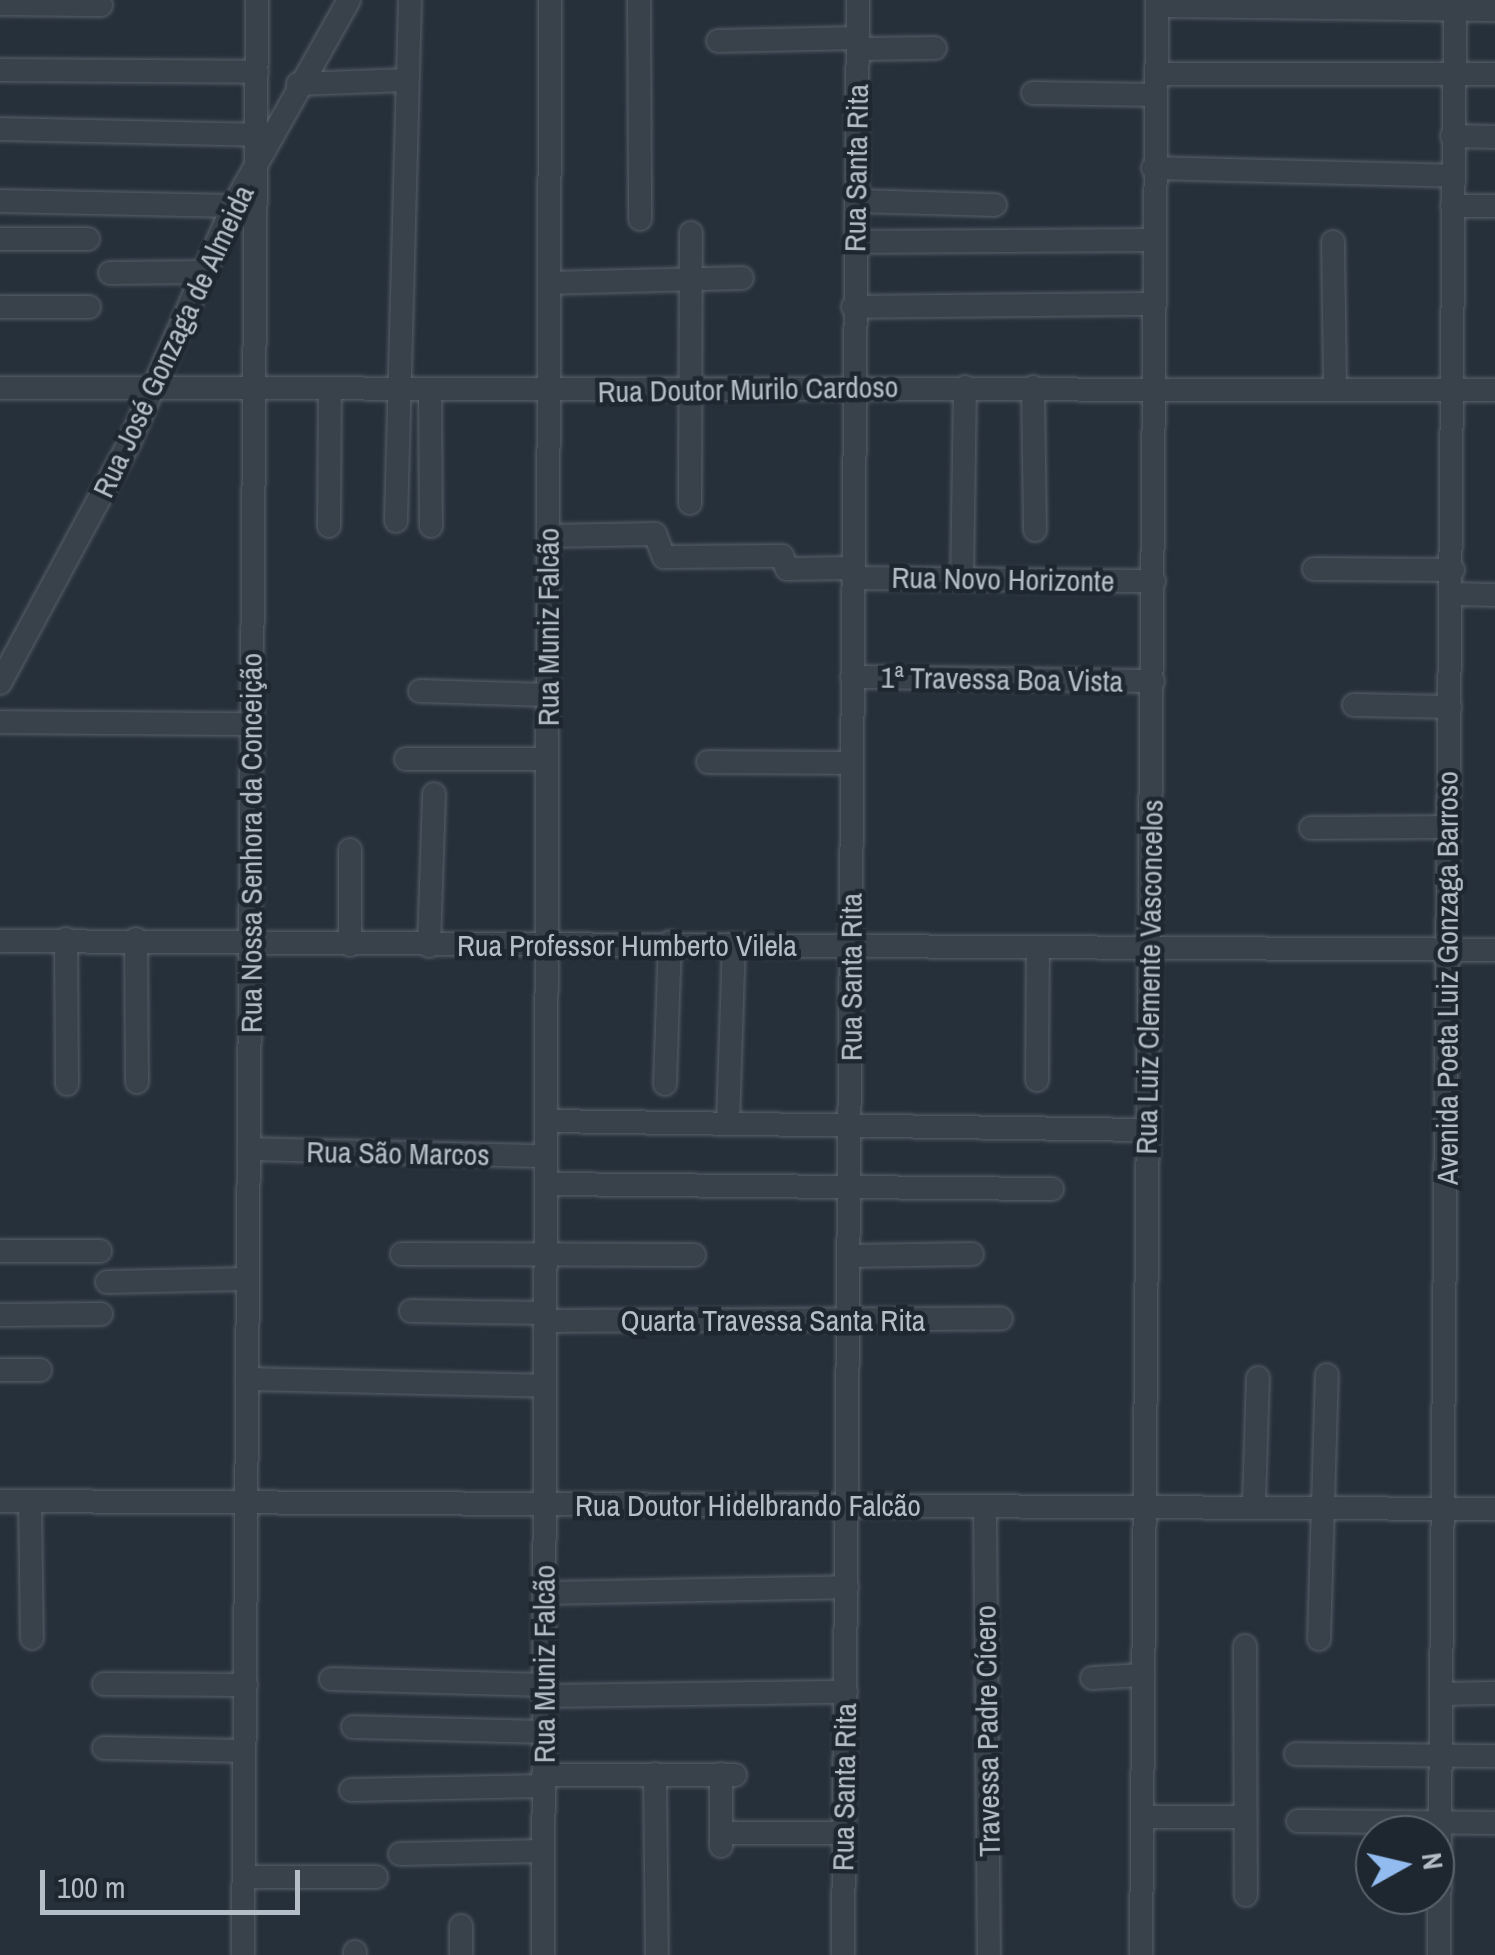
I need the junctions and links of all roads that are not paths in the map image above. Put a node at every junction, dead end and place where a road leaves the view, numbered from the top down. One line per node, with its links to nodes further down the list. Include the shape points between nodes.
1 (348, 0): 20 (street, Rua José Gonzaga de Almeida)
2 (410, 0): 19 (street)
3 (550, 0): 47 (street, Rua Muniz Falcão)
4 (639, 0): 36 (street)
5 (858, 0): 13 (street, Rua Santa Rita)
6 (1157, 3): 10 (street); 21 (street, Rua Luiz Clemente Vasconcelos)
7 (0, 4): 8 (street)
8 (101, 5)
9 (260, 5): 16 (street, Rua Nossa Senhora da Conceição)
10 (1455, 5): 11 (street); 17 (street, Avenida Poeta Luiz Gonzaga Barroso)
11 (1495, 10)
12 (718, 41): 13 (street)
13 (858, 44): 14 (street); 30 (street, Rua Santa Rita)
14 (935, 48)
15 (0, 70): 16 (street)
16 (256, 72): 24 (street, Rua Nossa Senhora da Conceição)
17 (1453, 74): 18 (street); 21 (street); 25 (street, Avenida Poeta Luiz Gonzaga Barroso)
18 (1495, 74)
19 (407, 80): 20 (street); 60 (street)
20 (298, 84): 27 (street, Rua José Gonzaga de Almeida)
21 (1156, 84): 22 (street); 28 (street, Rua Luiz Clemente Vasconcelos)
22 (1033, 93)
23 (0, 128): 24 (street)
24 (256, 135): 27 (street, Rua Nossa Senhora da Conceição)
25 (1452, 136): 26 (street); 29 (street, Avenida Poeta Luiz Gonzaga Barroso)
26 (1495, 137)
27 (256, 166): 33 (street, Rua José Gonzaga de Almeida); 58 (street, Rua Nossa Senhora da Conceição)
28 (1154, 168): 29 (street); 40 (street, Rua Luiz Clemente Vasconcelos)
29 (1452, 176): 34 (street, Avenida Poeta Luiz Gonzaga Barroso)
30 (856, 201): 32 (street); 41 (street, Rua Santa Rita)
31 (0, 202): 33 (street)
32 (994, 205)
33 (233, 206): 43 (street, Rua José Gonzaga de Almeida)
34 (1452, 206): 35 (street); 64 (street, Avenida Poeta Luiz Gonzaga Barroso)
35 (1495, 206)
36 (640, 219)
37 (692, 233): 46 (street)
38 (0, 239): 39 (street)
39 (88, 239)
40 (1153, 240): 41 (street); 48 (street, Rua Luiz Clemente Vasconcelos)
41 (855, 242): 51 (street, Rua Santa Rita)
42 (1333, 242): 63 (street)
43 (195, 272): 44 (street); 57 (street, Rua José Gonzaga de Almeida)
44 (110, 273)
45 (742, 278): 46 (street)
46 (692, 280): 47 (street); 62 (street)
47 (549, 283): 66 (street, Rua Muniz Falcão)
48 (1152, 304): 51 (street); 54 (street, Rua Luiz Clemente Vasconcelos)
49 (0, 307): 50 (street)
50 (89, 307)
51 (853, 307): 52 (street, Rua Santa Rita)
52 (854, 387): 53 (street, Rua Doutor Murilo Cardoso); 62 (street, Rua Doutor Murilo Cardoso); 75 (street, Rua Santa Rita)
53 (965, 387): 56 (street, Rua Doutor Murilo Cardoso); 76 (street)
54 (1153, 387): 56 (street, Rua Doutor Murilo Cardoso); 63 (street, Rua Doutor Murilo Cardoso); 77 (street, Rua Luiz Clemente Vasconcelos)
55 (0, 388): 57 (street, Rua Doutor Murilo Cardoso)
56 (1033, 388): 71 (street)
57 (151, 389): 58 (street, Rua Doutor Murilo Cardoso); 82 (street, Rua José Gonzaga de Almeida)
58 (254, 389): 59 (street, Rua Doutor Murilo Cardoso); 88 (street, Rua Nossa Senhora da Conceição)
59 (330, 389): 60 (street, Rua Doutor Murilo Cardoso); 69 (street)
60 (395, 389): 61 (street, Rua Doutor Murilo Cardoso); 68 (street)
61 (430, 389): 66 (street, Rua Doutor Murilo Cardoso); 70 (street)
62 (692, 389): 66 (street, Rua Doutor Murilo Cardoso); 67 (street)
63 (1335, 390): 64 (street, Rua Doutor Murilo Cardoso)
64 (1452, 390): 65 (street, Rua Doutor Murilo Cardoso); 74 (street, Avenida Poeta Luiz Gonzaga Barroso)
65 (1495, 390)
66 (548, 391): 72 (street, Rua Muniz Falcão)
67 (690, 502)
68 (396, 521)
69 (328, 526)
70 (431, 526)
71 (1035, 530)
72 (548, 536): 75 (street, Rua Novo Horizonte, via 655,534 664,556 782,556 786,570); 84 (street, Rua Muniz Falcão)
73 (1314, 569): 74 (street)
74 (1453, 570): 78 (street, Avenida Poeta Luiz Gonzaga Barroso)
75 (852, 573): 76 (street, Rua Novo Horizonte); 80 (street, Rua Santa Rita)
76 (962, 578): 77 (street, Rua Novo Horizonte)
77 (1154, 581): 81 (street, Rua Luiz Clemente Vasconcelos)
78 (1452, 594): 79 (street); 86 (street, Avenida Poeta Luiz Gonzaga Barroso)
79 (1495, 595)
80 (852, 678): 81 (street, 1ª Travessa Boa Vista); 92 (street, Rua Santa Rita)
81 (1153, 681): 108 (street, Rua Luiz Clemente Vasconcelos)
82 (0, 683)
83 (420, 690): 84 (street)
84 (548, 695): 90 (street, Rua Muniz Falcão)
85 (1354, 705): 86 (street)
86 (1450, 707): 95 (street, Avenida Poeta Luiz Gonzaga Barroso)
87 (0, 722): 88 (street)
88 (252, 724): 104 (street, Rua Nossa Senhora da Conceição)
89 (406, 759): 90 (street)
90 (548, 759): 101 (street, Rua Muniz Falcão)
91 (708, 762): 92 (street)
92 (852, 763): 106 (street, Rua Santa Rita)
93 (434, 794): 105 (street)
94 (1312, 828): 95 (street)
95 (1446, 828): 109 (street, Avenida Poeta Luiz Gonzaga Barroso)
96 (350, 850): 97 (street)
97 (350, 938): 104 (street, Rua Professor Humberto Vilela); 105 (street, Rua Professor Humberto Vilela)
98 (66, 939): 99 (street, Rua Professor Humberto Vilela); 100 (street, Rua Professor Humberto Vilela); 113 (street)
99 (136, 939): 104 (street, Rua Professor Humberto Vilela); 112 (street)
100 (0, 940)
101 (547, 940): 102 (street, Rua Professor Humberto Vilela); 105 (street, Rua Professor Humberto Vilela); 115 (street, Rua Muniz Falcão)
102 (670, 942): 103 (street, Rua Professor Humberto Vilela); 114 (street)
103 (734, 944): 106 (street, Rua Professor Humberto Vilela); 116 (street)
104 (249, 945): 119 (street, Rua Nossa Senhora da Conceição)
105 (430, 946)
106 (850, 946): 107 (street, Rua Professor Humberto Vilela); 117 (street, Rua Santa Rita)
107 (1038, 947): 108 (street, Rua Professor Humberto Vilela); 111 (street)
108 (1148, 947): 109 (street, Rua Professor Humberto Vilela); 118 (street, Rua Luiz Clemente Vasconcelos)
109 (1451, 950): 110 (street, Rua Professor Humberto Vilela); 154 (street, Avenida Poeta Luiz Gonzaga Barroso)
110 (1495, 950)
111 (1037, 1080)
112 (137, 1082)
113 (67, 1084)
114 (665, 1084)
115 (546, 1121): 116 (street); 120 (street, Rua Muniz Falcão)
116 (728, 1122): 117 (street)
117 (851, 1124): 118 (street); 123 (street, Rua Santa Rita)
118 (1146, 1130): 150 (street, Rua Luiz Clemente Vasconcelos)
119 (249, 1149): 120 (street, Rua São Marcos); 131 (street, Rua Nossa Senhora da Conceição)
120 (546, 1156): 121 (street, Rua Muniz Falcão)
121 (546, 1184): 123 (street); 126 (street, Rua Muniz Falcão)
122 (1052, 1188): 123 (street)
123 (850, 1191): 130 (street, Rua Santa Rita)
124 (0, 1251): 125 (street)
125 (100, 1251)
126 (546, 1253): 127 (street); 129 (street); 136 (street, Rua Muniz Falcão)
127 (402, 1254)
128 (972, 1254): 130 (street)
129 (694, 1255)
130 (851, 1256): 137 (street, Rua Santa Rita)
131 (248, 1279): 132 (street); 143 (street, Rua Nossa Senhora da Conceição)
132 (107, 1282)
133 (411, 1311): 136 (street)
134 (100, 1314): 135 (street)
135 (0, 1315)
136 (545, 1317): 137 (street, Quarta Travessa Santa Rita); 144 (street, Rua Muniz Falcão)
137 (851, 1318): 138 (street, Quarta Travessa Santa Rita); 151 (street, Rua Santa Rita)
138 (1001, 1319)
139 (0, 1370): 140 (street)
140 (40, 1370)
141 (1327, 1376): 149 (street)
142 (1258, 1378): 148 (street)
143 (248, 1379): 144 (street); 146 (street, Rua Nossa Senhora da Conceição)
144 (545, 1386): 147 (street, Rua Muniz Falcão)
145 (0, 1500): 153 (street, Rua Doutor Hidelbrando Falcão)
146 (245, 1501): 147 (street, Rua Doutor Hidelbrando Falcão); 153 (street, Rua Doutor Hidelbrando Falcão); 165 (street, Rua Nossa Senhora da Conceição)
147 (544, 1503): 151 (street, Rua Doutor Hidelbrando Falcão); 157 (street, Rua Muniz Falcão)
148 (1254, 1503): 149 (street, Rua Doutor Hidelbrando Falcão); 150 (street, Rua Doutor Hidelbrando Falcão)
149 (1324, 1504): 154 (street, Rua Doutor Hidelbrando Falcão); 159 (street)
150 (1142, 1505): 152 (street, Rua Doutor Hidelbrando Falcão); 161 (street, Rua Luiz Clemente Vasconcelos)
151 (848, 1506): 152 (street, Rua Doutor Hidelbrando Falcão); 156 (street, Rua Santa Rita)
152 (985, 1506): 200 (street, Travessa Padre Cícero)
153 (30, 1508): 158 (street)
154 (1441, 1509): 155 (street, Rua Doutor Hidelbrando Falcão); 169 (street, Avenida Poeta Luiz Gonzaga Barroso)
155 (1495, 1509)
156 (846, 1587): 157 (street); 167 (street, Rua Santa Rita)
157 (544, 1593): 166 (street, Rua Muniz Falcão)
158 (32, 1638)
159 (1319, 1638)
160 (1244, 1646): 182 (street)
161 (1143, 1675): 162 (street); 181 (street, Rua Luiz Clemente Vasconcelos)
162 (1092, 1678)
163 (331, 1679): 166 (street)
164 (104, 1684): 165 (street)
165 (246, 1685): 173 (street, Rua Nossa Senhora da Conceição)
166 (544, 1690): 167 (street); 171 (street, Rua Muniz Falcão)
167 (846, 1692): 187 (street, Rua Santa Rita)
168 (1495, 1693): 169 (street)
169 (1441, 1694): 175 (street, Avenida Poeta Luiz Gonzaga Barroso)
170 (353, 1727): 171 (street)
171 (542, 1732): 178 (street, Rua Muniz Falcão)
172 (104, 1748): 173 (street)
173 (244, 1750): 190 (street, Rua Nossa Senhora da Conceição)
174 (1296, 1754): 175 (street)
175 (1443, 1756): 176 (street); 180 (street, Avenida Poeta Luiz Gonzaga Barroso)
176 (1495, 1756)
177 (655, 1774): 178 (street); 187 (street, via 728,1774 721,1840); 198 (street)
178 (543, 1780): 179 (street); 188 (street, Rua Muniz Falcão)
179 (350, 1790)
180 (1440, 1815)
181 (1154, 1817): 182 (street); 201 (street, Rua Luiz Clemente Vasconcelos)
182 (1245, 1817): 192 (street)
183 (1298, 1821): 184 (street)
184 (1355, 1822)
185 (1495, 1823): 186 (street)
186 (1455, 1824)
187 (843, 1833): 199 (street, Rua Santa Rita)
188 (543, 1850): 189 (street); 197 (street, Rua Muniz Falcão)
189 (400, 1854)
190 (244, 1877): 191 (street); 195 (street, Rua Nossa Senhora da Conceição)
191 (376, 1878)
192 (1246, 1895)
193 (1439, 1915): 202 (street, Avenida Poeta Luiz Gonzaga Barroso)
194 (461, 1926): 196 (street)
195 (244, 1955)
196 (461, 1955)
197 (542, 1955)
198 (657, 1955)
199 (843, 1955)
200 (989, 1955)
201 (1141, 1955)
202 (1439, 1955)

